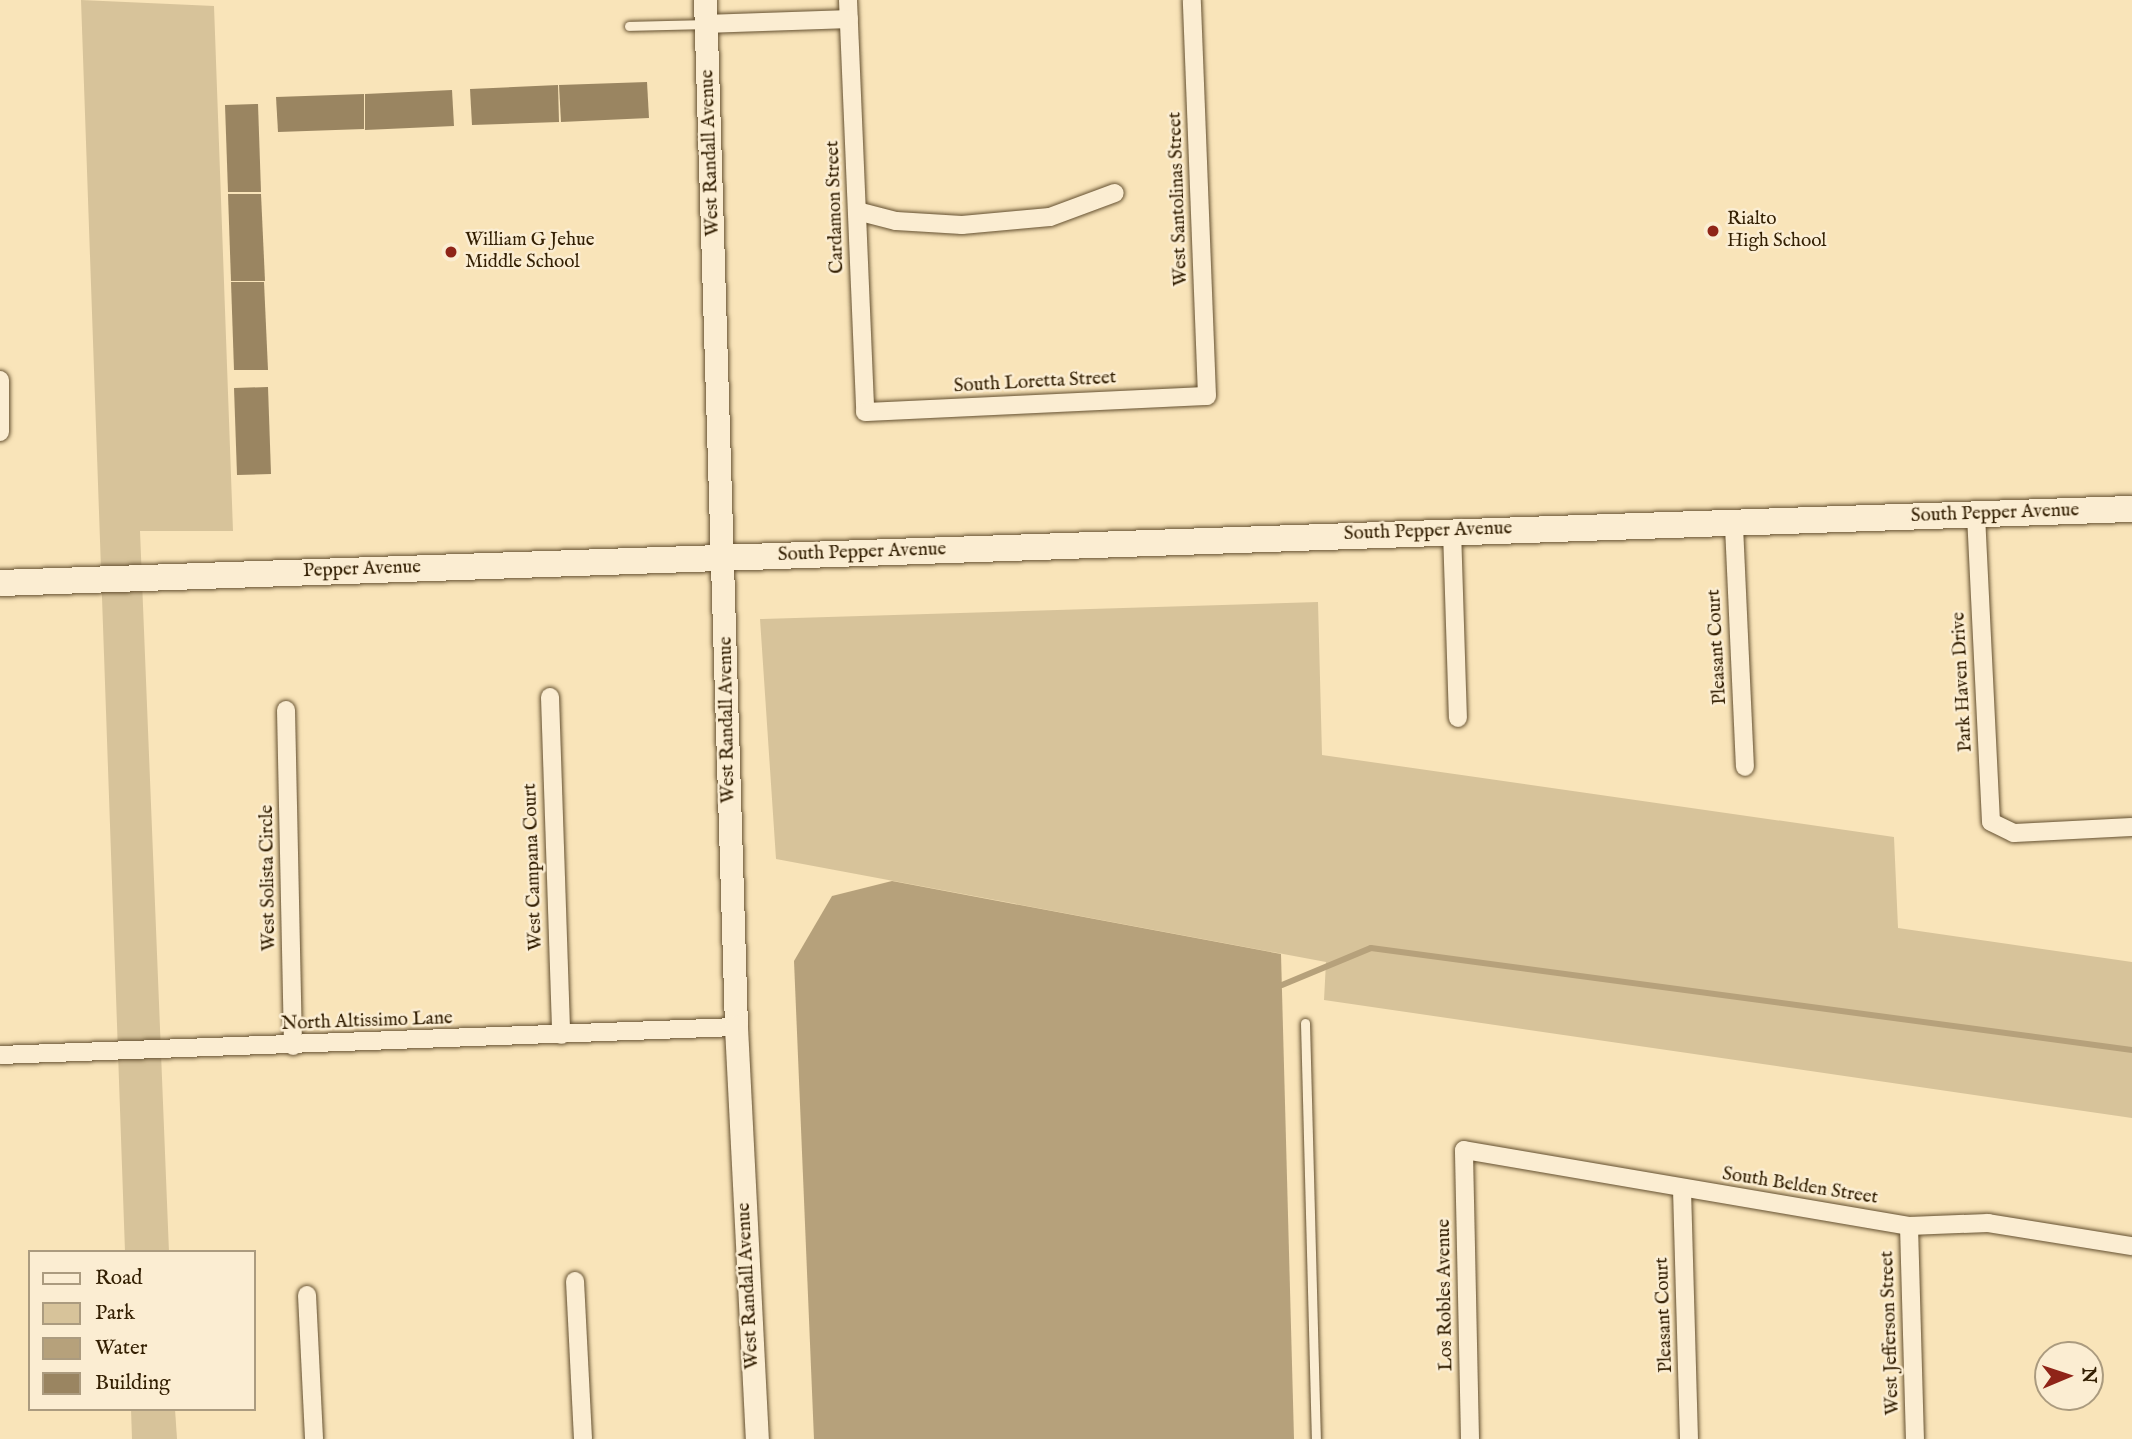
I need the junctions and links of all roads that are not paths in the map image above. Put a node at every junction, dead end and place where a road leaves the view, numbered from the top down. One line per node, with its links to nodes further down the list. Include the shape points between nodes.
1 (705, 0): 5 (street, West Randall Avenue)
2 (849, 0): 4 (street, Cardamon Street)
3 (1192, 0): 10 (street, West Santolinas Street)
4 (849, 19): 5 (street); 8 (street, Cardamon Street)
5 (706, 24): 6 (lane); 17 (street, West Randall Avenue)
6 (629, 26)
7 (1115, 194): 8 (street, via 1050,217 962,225 896,221)
8 (858, 211): 11 (street, Cardamon Street)
9 (0, 380): 12 (street)
10 (1207, 396): 11 (street, South Loretta Street)
11 (865, 412)
12 (0, 432)
13 (2132, 509): 14 (main road, South Pepper Avenue)
14 (1976, 515): 15 (main road, South Pepper Avenue); 23 (street, Park Haven Drive, via 1991,822 2014,833)
15 (1734, 526): 16 (main road, South Pepper Avenue); 22 (street, Pleasant Court)
16 (1452, 530): 17 (main road, South Pepper Avenue); 21 (street)
17 (724, 558): 18 (main road, Pepper Avenue); 25 (street, West Randall Avenue)
18 (0, 583)
19 (550, 697): 26 (street, West Campana Court)
20 (286, 710): 27 (street, West Solista Circle)
21 (1458, 718)
22 (1745, 767)
23 (2132, 827)
24 (1305, 1023): 38 (lane)
25 (736, 1027): 26 (street, North Altissimo Lane); 37 (street, West Randall Avenue)
26 (561, 1035): 27 (street, North Altissimo Lane)
27 (293, 1046): 28 (street, North Altissimo Lane)
28 (0, 1055)
29 (1464, 1150): 30 (street, South Belden Street); 39 (street, Los Robles Avenue)
30 (1682, 1189): 31 (street, South Belden Street); 40 (street, Pleasant Court)
31 (1909, 1226): 32 (street, South Belden Street, via 1988,1223); 41 (street, West Jefferson Street)
32 (2132, 1246)
33 (575, 1281): 36 (street)
34 (307, 1295): 35 (street)
35 (314, 1439)
36 (583, 1439)
37 (757, 1439)
38 (1316, 1439)
39 (1470, 1439)
40 (1689, 1439)
41 (1915, 1439)

